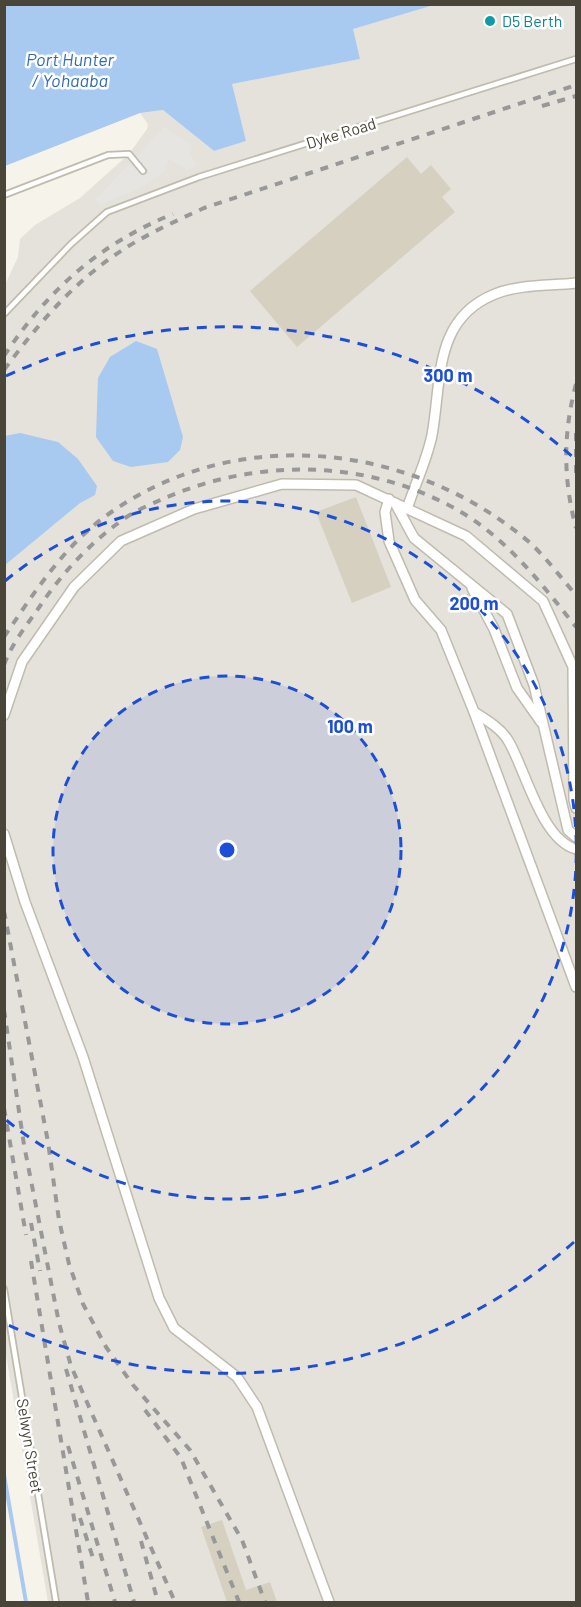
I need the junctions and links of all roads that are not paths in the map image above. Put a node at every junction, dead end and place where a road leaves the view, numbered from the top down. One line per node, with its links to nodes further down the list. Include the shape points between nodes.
1 (576, 59): 5 (lane, Dyke Road, via 199,177 107,212)
2 (143, 171): 3 (lane, via 129,154 108,155)
3 (4, 195)
4 (576, 283): 7 (street, via 497,293 469,309 457,323 442,351 431,437)
5 (4, 314)
6 (392, 501): 7 (street); 8 (street, via 414,538); 9 (street, via 385,512 389,541 414,600 441,630); 10 (street, via 356,485 282,484 194,509 121,541 74,588 22,662)
7 (407, 509): 12 (street, via 466,536 543,601 573,667)
8 (470, 583): 11 (street, via 494,628 517,688); 11 (street, via 507,614 534,685)
9 (474, 712): 15 (street, via 508,740 549,828 566,847); 16 (street)
10 (4, 715)
11 (544, 726): 14 (street, via 568,830)
12 (576, 808)
13 (4, 834): 19 (street, via 83,1057 159,1298 174,1328 237,1377 257,1407)
14 (576, 837)
15 (576, 849)
16 (576, 987)
17 (4, 1288): 18 (lane, Selwyn Street)
18 (56, 1602)
19 (329, 1602)

